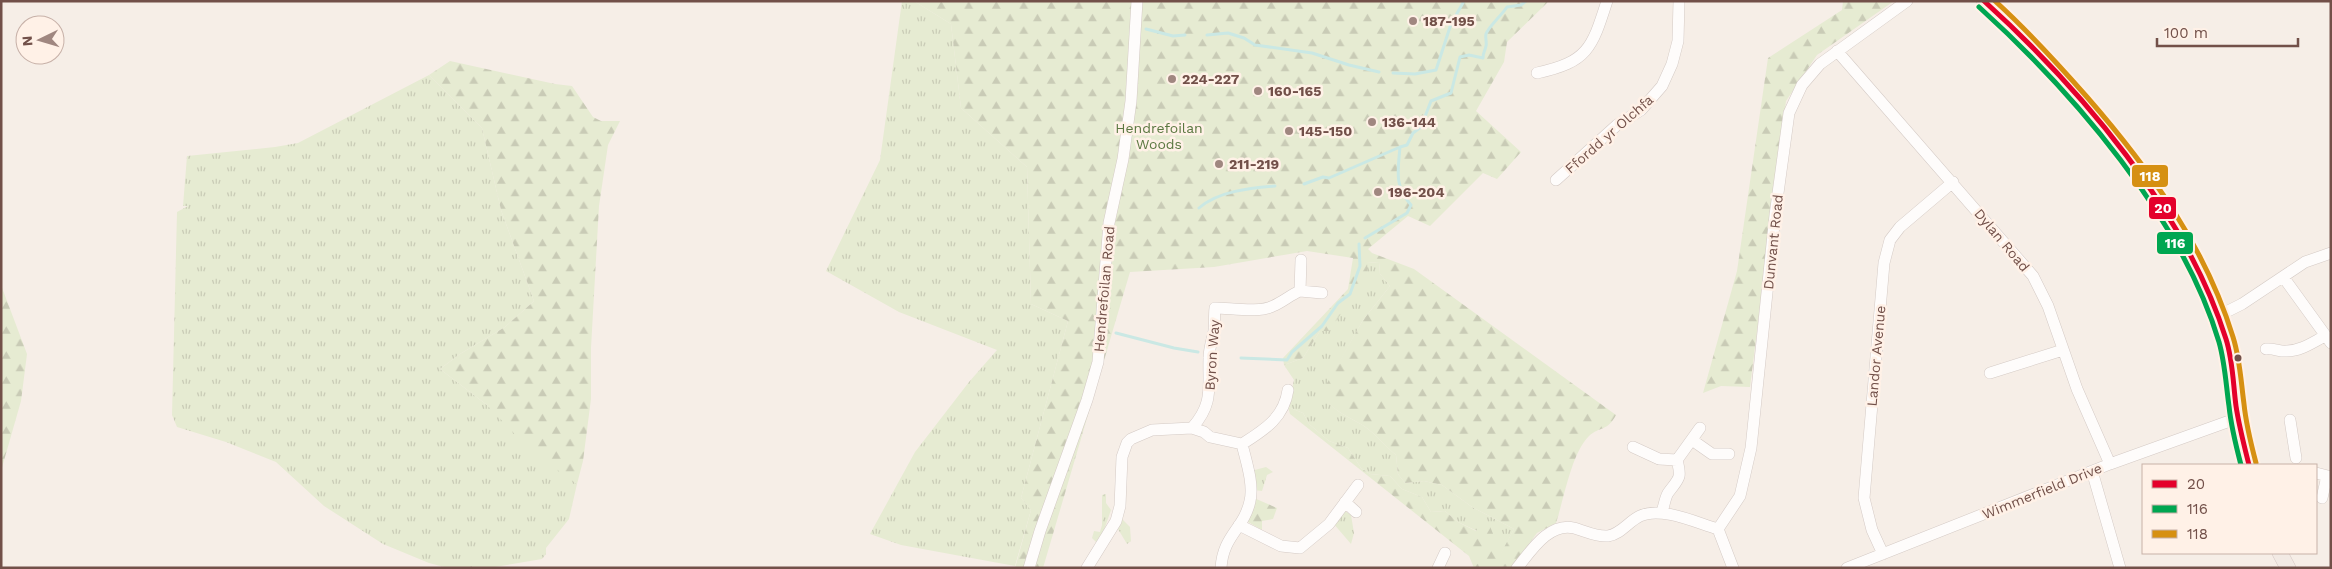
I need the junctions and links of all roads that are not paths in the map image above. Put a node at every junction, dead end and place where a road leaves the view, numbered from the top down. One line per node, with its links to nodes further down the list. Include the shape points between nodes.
1 (1137, 1): 46 (street, Hendrefoilan Road, via 1131,101 1109,223 1098,362)
2 (1608, 1): 7 (street, via 1597,33 1582,55 1563,68)
3 (1679, 1): 8 (street, Ffordd yr Olchfa, via 1678,41 1662,86 1641,110 1617,125)
4 (1907, 1): 6 (street, Dunvant Road)
5 (1984, 1): 15 (main road, via 2041,56 2137,168 2169,216)
6 (1837, 51): 9 (street, Dylan Road); 41 (street, Dunvant Road, via 1820,64 1802,85 1789,113 1751,448 1740,496)
7 (1537, 73)
8 (1556, 180)
9 (1952, 182): 18 (street, Dylan Road, via 2033,276 2048,306); 43 (street, Landor Avenue, via 1900,227 1890,240 1884,263 1864,498 1872,530)
10 (2331, 253): 12 (street, via 2305,262)
11 (1300, 260): 13 (street)
12 (2284, 278): 15 (street); 16 (street)
13 (1300, 291): 14 (street); 23 (street, Byron Way, via 1264,309 1215,308 1208,357 1208,402)
14 (1322, 294)
15 (2218, 316): 21 (main road, via 2230,357)
16 (2328, 340): 17 (street, via 2298,350)
17 (2266, 349)
18 (2063, 350): 19 (street); 31 (street, Dylan Road)
19 (1990, 373)
20 (1290, 397): 26 (street, via 1280,415)
21 (2238, 418): 31 (street, Wimmerfield Drive); 32 (main road)
22 (2290, 420): 30 (street)
23 (1192, 428): 26 (street, via 1210,437); 47 (street, via 1152,430 1127,443 1122,457 1120,506 1116,521)
24 (1700, 428): 25 (street)
25 (1692, 440): 28 (street, via 1712,454); 29 (street)
26 (1242, 444): 40 (street, via 1251,500)
27 (1633, 447): 29 (street, via 1659,459)
28 (1729, 454)
29 (1677, 460): 39 (street, via 1679,480 1667,494)
30 (2297, 461)
31 (2110, 464): 33 (street, Wimmerfield Drive)
32 (2249, 464)
33 (2092, 471): 43 (street, Wimmerfield Drive); 52 (street)
34 (2324, 476): 36 (street)
35 (1358, 485): 37 (street)
36 (2322, 498)
37 (1345, 502): 38 (street); 40 (street, via 1329,524 1300,548 1281,546)
38 (1356, 512)
39 (1662, 512): 41 (street); 50 (street, via 1647,512 1608,536 1573,528 1554,530)
40 (1239, 525): 48 (street, via 1227,540)
41 (1718, 529): 51 (street)
42 (1445, 553): 49 (street)
43 (1883, 554): 45 (street, Wimmerfield Drive)
44 (2281, 554): 53 (main road)
45 (1852, 567)
46 (1029, 568)
47 (1087, 568)
48 (1221, 568)
49 (1438, 568)
50 (1517, 568)
51 (1732, 568)
52 (2120, 568)
53 (2288, 568)

